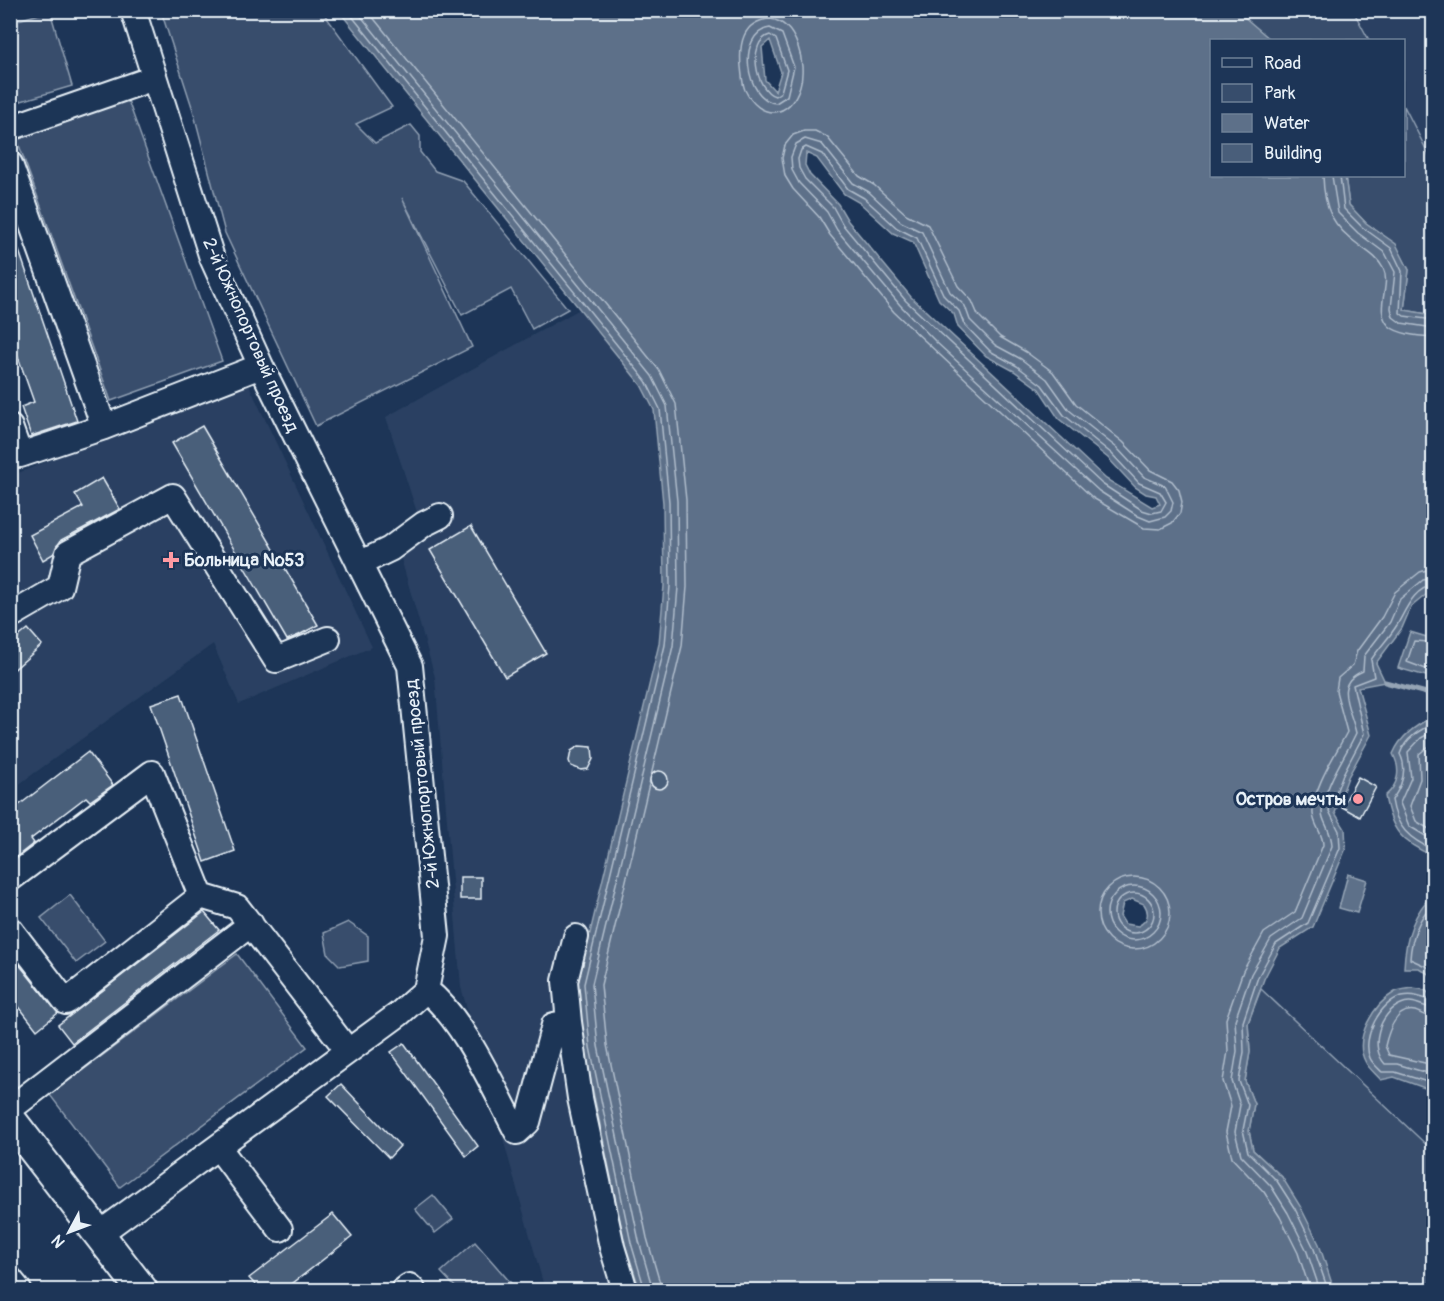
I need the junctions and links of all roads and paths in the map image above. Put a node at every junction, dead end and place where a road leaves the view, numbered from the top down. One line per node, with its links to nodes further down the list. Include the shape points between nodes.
1 (133, 10): 2 (street, 2-й Южнопортовый проезд)
2 (154, 78): 3 (street); 5 (street, 2-й Южнопортовый проезд, via 212,258)
3 (10, 128)
4 (10, 164): 7 (street)
5 (261, 366): 7 (street); 9 (street, 2-й Южнопортовый проезд)
6 (10, 427): 7 (street, via 20,455)
7 (104, 427)
8 (449, 510): 9 (street, via 390,549)
9 (359, 564): 17 (street, 2-й Южнопортовый проезд, via 410,666 437,936)
10 (10, 616): 11 (street, via 60,587 68,553 173,496 276,660)
11 (328, 639)
12 (10, 879): 13 (street, via 152,773)
13 (201, 897): 14 (street, via 237,907); 15 (street, via 66,1002)
14 (251, 924): 19 (street); 20 (street)
15 (10, 929)
16 (576, 937): 18 (street, via 566,981)
17 (426, 990): 18 (street, via 447,1008 517,1132 528,1122 554,1025); 19 (street)
18 (569, 1022): 30 (street, via 583,1109)
19 (348, 1051): 22 (street)
20 (10, 1109)
21 (10, 1119): 24 (main road)
22 (218, 1147): 23 (street); 24 (street)
23 (280, 1229)
24 (99, 1234): 27 (main road)
25 (10, 1279): 26 (street)
26 (19, 1290)
27 (142, 1290)
28 (404, 1290): 29 (street, via 409,1286)
29 (413, 1290)
30 (625, 1290)

